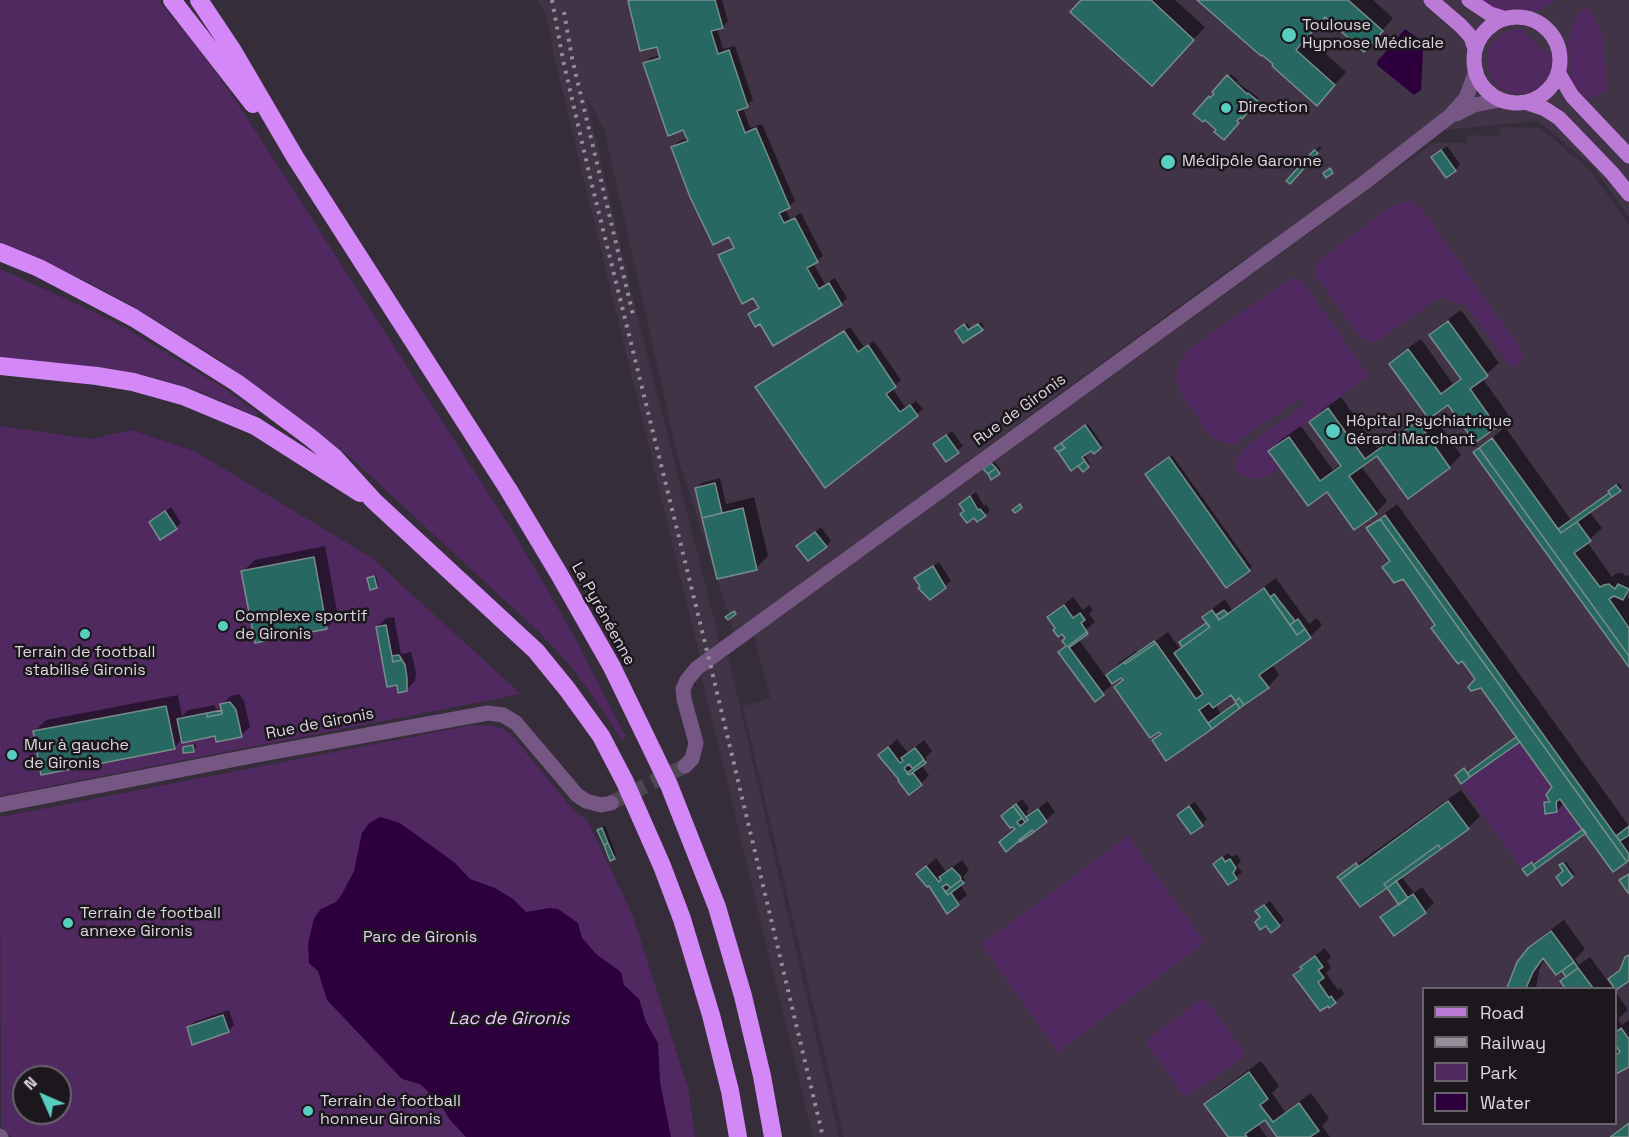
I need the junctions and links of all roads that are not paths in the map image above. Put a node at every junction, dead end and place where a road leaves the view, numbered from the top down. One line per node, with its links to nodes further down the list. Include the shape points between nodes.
1 (172, 0): 13 (highway)
2 (199, 0): 13 (highway)
3 (1431, 0): 6 (main road, via 1471,37)
4 (1469, 0): 5 (main road)
5 (1503, 18): 6 (main road, via 1486,30); 8 (main road, via 1528,17 1551,32 1561,59)
6 (1475, 49): 7 (main road)
7 (1476, 71): 9 (main road, via 1482,85); 11 (street, Rue de Gironis, via 1466,98)
8 (1558, 74): 10 (main road, via 1542,96); 12 (main road, via 1572,96)
9 (1500, 100): 10 (main road); 11 (street, Rue de Gironis, via 1474,105)
10 (1525, 102): 14 (main road, via 1559,118)
11 (1450, 116): 18 (street, Rue de Gironis, via 1229,282 697,668 684,689 696,743 692,759)
12 (1629, 156)
13 (295, 157): 22 (highway, La Pyrénéenne, via 508,489 612,668 640,725 669,785 717,907 743,996)
14 (1629, 194)
15 (0, 252): 17 (highway, via 134,318 237,383 335,458)
16 (0, 366): 17 (highway, via 97,376 183,396 255,426)
17 (374, 501): 21 (highway, via 536,651 601,736 658,855 682,919 711,1015)
18 (685, 766)
19 (611, 803): 20 (street, Rue de Gironis, via 601,805 577,795 516,723 503,715 488,713)
20 (0, 805)
21 (738, 1137)
22 (773, 1137)

